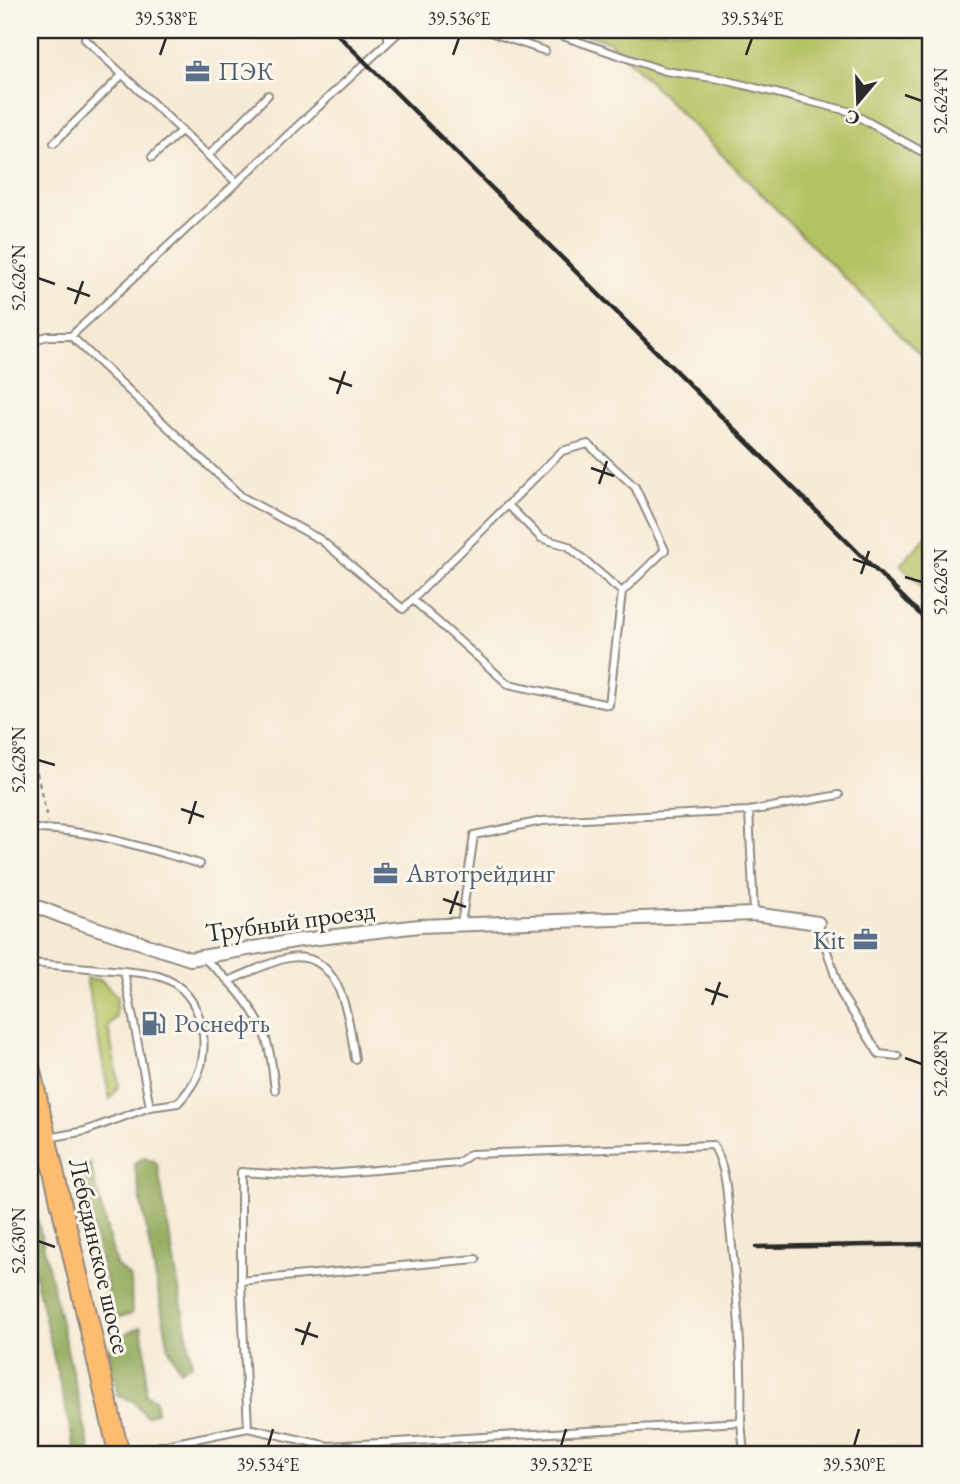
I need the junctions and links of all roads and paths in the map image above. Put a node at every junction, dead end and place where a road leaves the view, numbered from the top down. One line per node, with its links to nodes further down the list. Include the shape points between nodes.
1 (85, 30): 8 (lane, via 85,39)
2 (388, 30): 6 (lane)
3 (410, 30): 6 (lane, via 399,32)
4 (484, 30): 7 (lane)
5 (545, 30): 13 (lane, via 665,71 720,79 848,111)
6 (388, 42): 15 (lane)
7 (545, 51)
8 (123, 74): 10 (lane); 11 (lane)
9 (268, 95): 12 (lane)
10 (182, 130): 12 (lane); 14 (lane)
11 (54, 143)
12 (209, 155): 15 (lane)
13 (930, 156)
14 (152, 157)
15 (237, 183): 16 (lane)
16 (72, 336): 17 (lane, via 48,335); 20 (lane, via 242,496 321,540 403,609)
17 (30, 341)
18 (508, 505): 19 (lane, via 541,538 568,546); 19 (lane, via 562,452 588,444 635,487 665,550); 20 (lane)
19 (622, 592): 20 (lane, via 609,705 508,684)
20 (412, 600)
21 (30, 743): 25 (path)
22 (839, 795): 23 (lane)
23 (749, 811): 28 (lane); 30 (lane, via 542,821 474,835)
24 (30, 829): 25 (lane)
25 (49, 829): 26 (lane, via 128,843)
26 (200, 864)
27 (30, 904): 31 (street, Трубный проезд, via 190,959)
28 (754, 914): 29 (street, Трубный проезд); 30 (street, Трубный проезд)
29 (818, 923): 35 (lane, via 841,994 879,1054)
30 (461, 925): 31 (street, Трубный проезд, via 419,926)
31 (201, 956): 34 (lane)
32 (30, 963): 33 (lane)
33 (124, 971): 39 (lane); 39 (lane, via 162,977 181,988 196,1003 202,1024 202,1062 190,1089 178,1103)
34 (228, 981): 36 (lane, via 285,958 320,964 337,982 346,1004); 38 (lane, via 268,1044)
35 (898, 1056)
36 (355, 1059)
37 (30, 1069): 40 (main road, Лебедянское шоссе)
38 (275, 1090)
39 (150, 1107): 40 (lane, via 85,1131)
40 (46, 1138): 46 (main road, Лебедянское шоссе)
41 (476, 1259): 42 (lane)
42 (241, 1281): 43 (lane, via 241,1171 304,1176 458,1163 471,1154 713,1145 723,1162 734,1264); 44 (lane)
43 (741, 1422): 45 (lane); 47 (lane)
44 (248, 1428): 45 (lane); 46 (lane)
45 (328, 1450)
46 (120, 1454)
47 (744, 1454)

